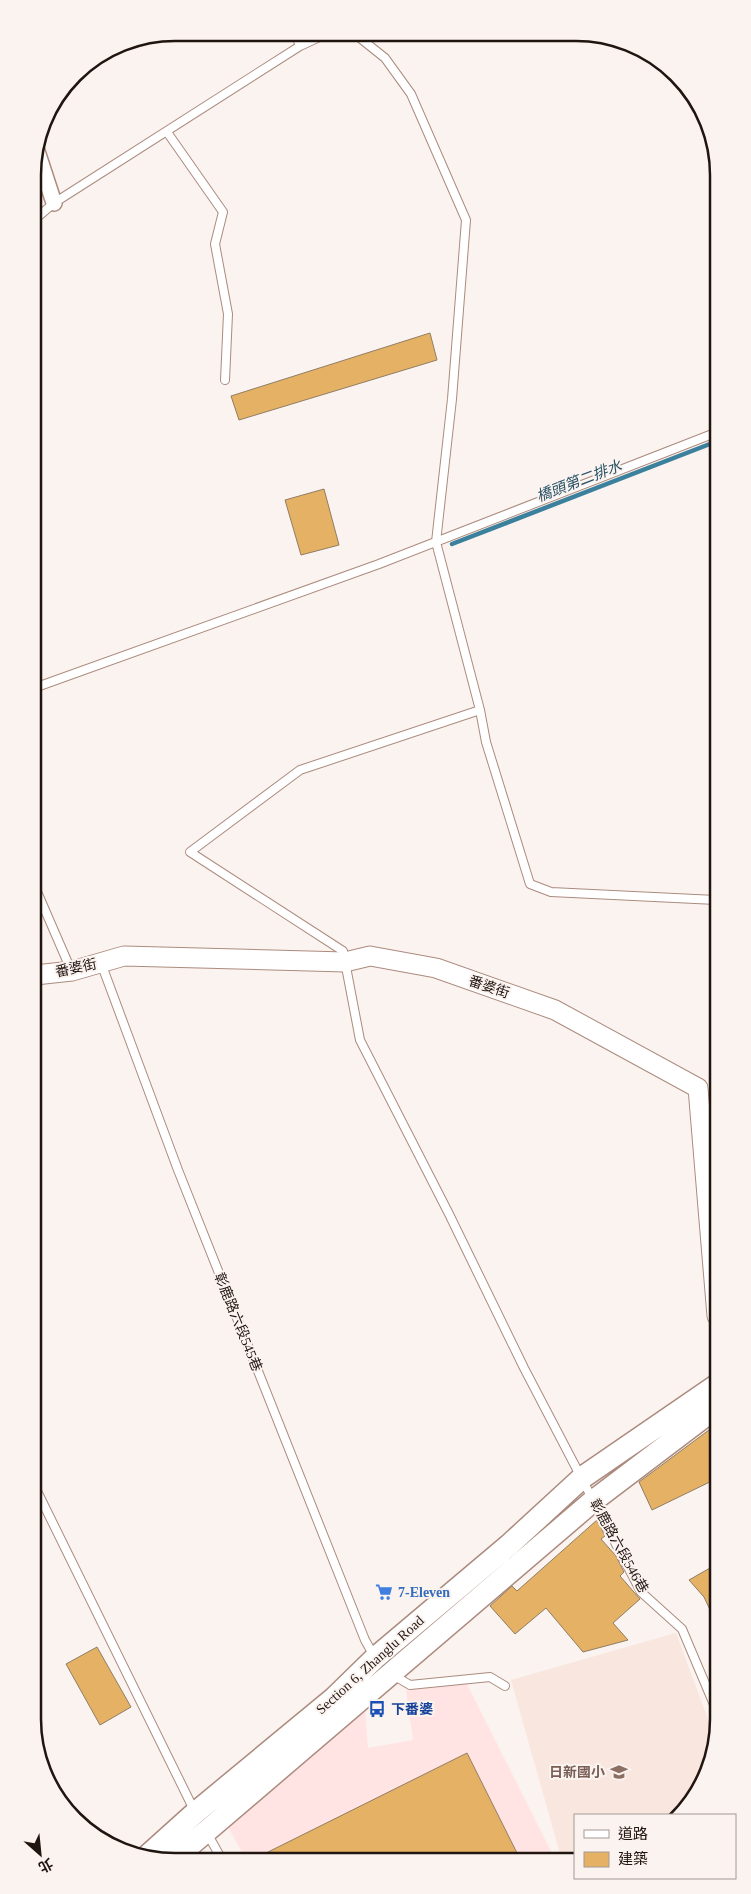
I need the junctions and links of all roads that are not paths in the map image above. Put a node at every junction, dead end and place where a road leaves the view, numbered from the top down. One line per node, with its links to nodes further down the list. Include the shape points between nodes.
1 (298, 42): 4 (lane)
2 (310, 42): 4 (lane)
3 (364, 42): 11 (lane, via 385,58 412,94 466,220 452,399)
4 (300, 46): 5 (lane)
5 (167, 132): 7 (lane); 9 (lane, via 223,212 215,244 228,314)
6 (42, 166): 7 (street)
7 (54, 203): 8 (lane)
8 (42, 213)
9 (224, 380)
10 (710, 435): 11 (lane)
11 (436, 542): 12 (lane); 13 (lane)
12 (42, 685)
13 (480, 710): 14 (lane, via 486,742 530,884 552,892); 16 (lane, via 300,770 190,852 342,951)
14 (710, 900)
15 (42, 902): 18 (lane)
16 (345, 962): 17 (street, 番婆街, via 124,956); 20 (street, 番婆街, via 370,956 436,968 555,1010 698,1088); 23 (lane, 彰鹿路六段546巷, via 360,1040 524,1368)
17 (101, 963): 18 (street, 番婆街); 26 (lane, 彰鹿路六段545巷, via 181,1180 365,1640)
18 (72, 972): 19 (street, 番婆街)
19 (41, 974)
20 (709, 1224)
21 (709, 1390): 23 (main road, Section 6, Zhanglu Road)
22 (709, 1413): 25 (main road, Section 6, Zhanglu Road)
23 (583, 1477): 25 (lane, 彰鹿路六段546巷); 26 (main road, Section 6, Zhanglu Road)
24 (41, 1501): 29 (lane)
25 (593, 1501): 26 (main road, Section 6, Zhanglu Road); 28 (lane, 彰鹿路六段546巷, via 641,1592 682,1629)
26 (382, 1666): 27 (lane, via 410,1685 490,1677); 29 (main road, Section 6, Zhanglu Road, via 334,1698)
27 (505, 1686)
28 (709, 1693)
29 (200, 1821): 30 (main road, Section 6, Zhanglu Road); 31 (main road, Section 6, Zhanglu Road); 32 (lane)
30 (156, 1851)
31 (178, 1853)
32 (218, 1853)

